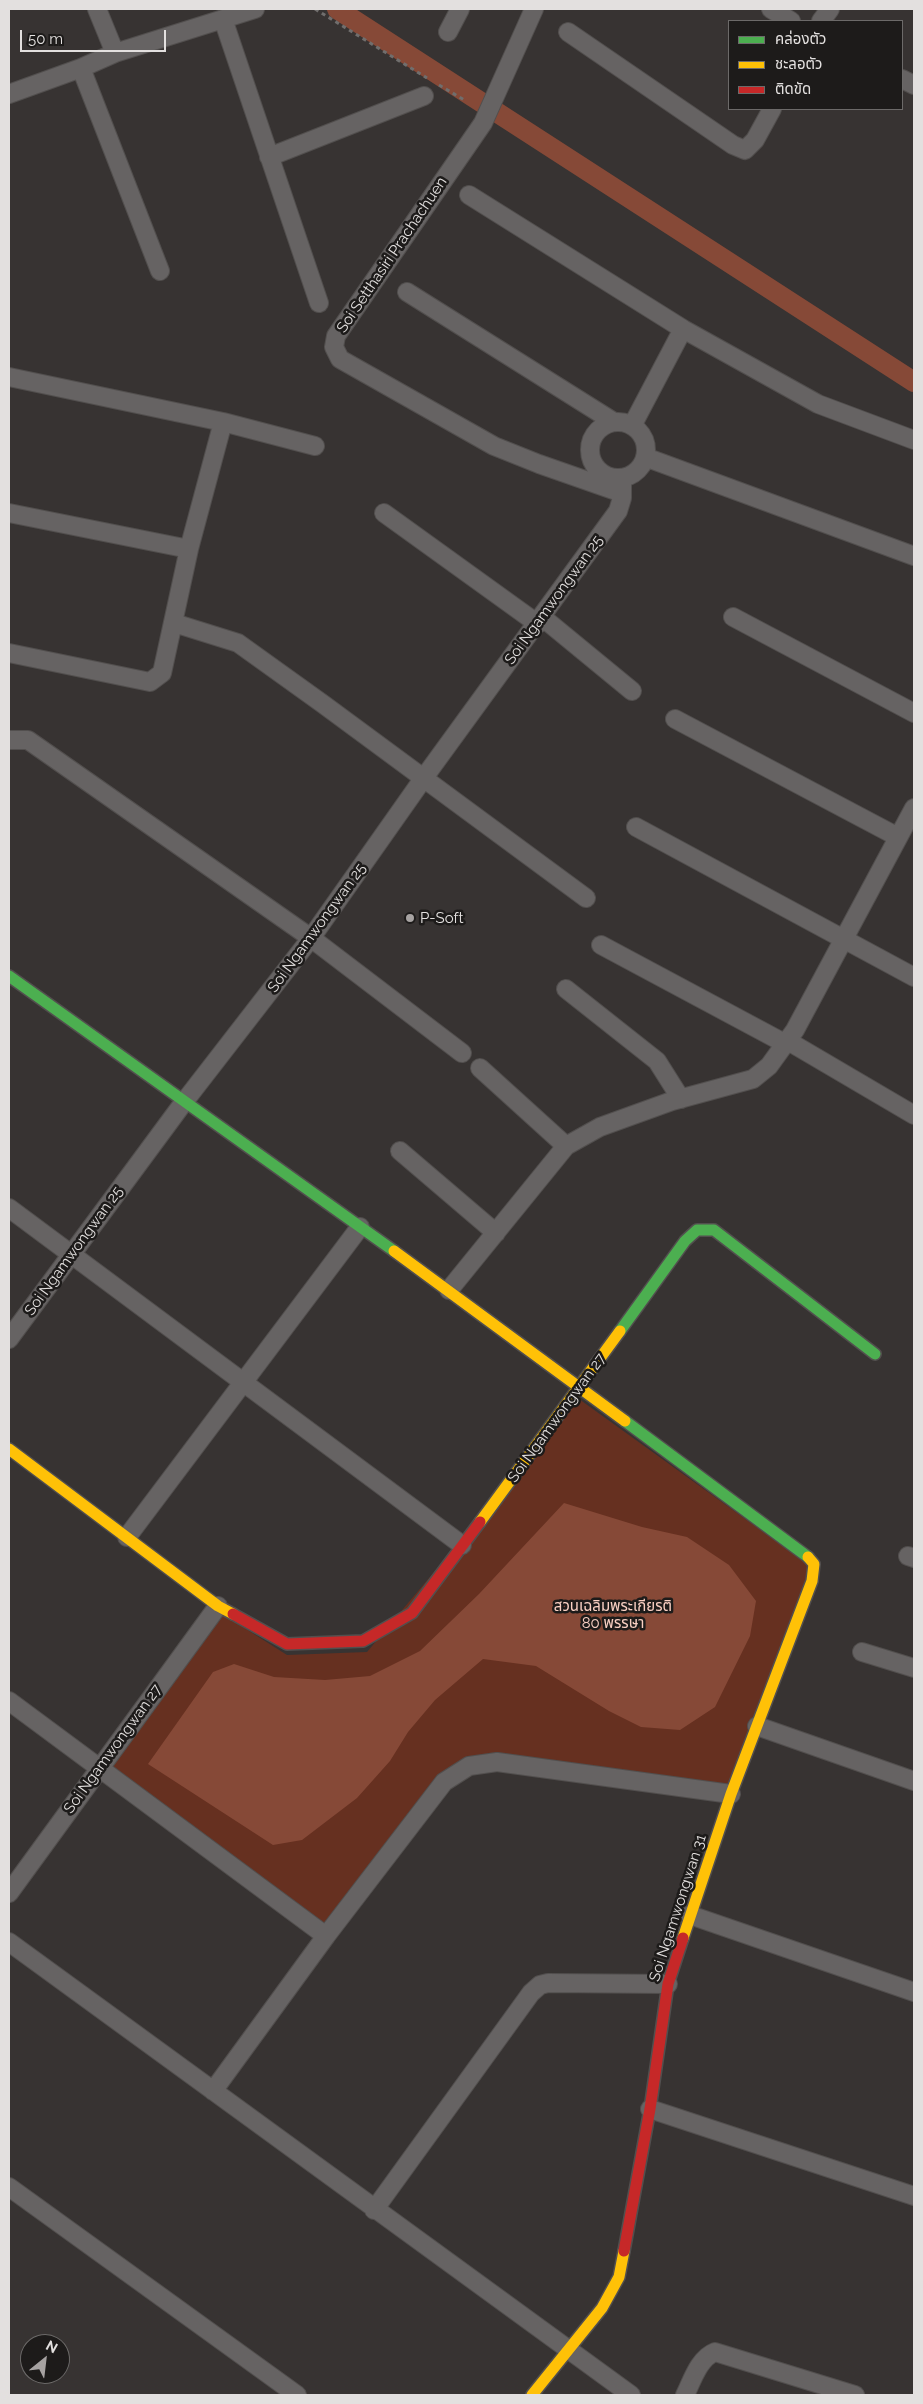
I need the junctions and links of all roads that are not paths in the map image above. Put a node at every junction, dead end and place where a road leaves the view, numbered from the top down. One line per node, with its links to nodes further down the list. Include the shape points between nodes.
1 (97, 9): 12 (street)
2 (255, 9): 7 (street)
3 (460, 9): 10 (street)
4 (534, 9): 32 (street, Soi Setthasiri Prachachuen, via 483,123 336,336 334,347 340,359 494,446 539,464)
5 (771, 9): 8 (street)
6 (830, 9): 9 (street)
7 (223, 19): 12 (street); 19 (street)
8 (789, 20)
9 (823, 20)
10 (448, 32)
11 (568, 32): 18 (street, via 745,150 755,140)
12 (114, 53): 13 (street)
13 (81, 68): 16 (street); 21 (street)
14 (903, 80): 15 (street)
15 (914, 86)
16 (10, 91)
17 (424, 96): 19 (street)
18 (771, 110)
19 (269, 157): 23 (street)
20 (469, 195): 24 (street)
21 (160, 271)
22 (408, 292): 27 (street)
23 (319, 303)
24 (683, 329): 28 (street); 29 (street, via 818,404)
25 (9, 377): 26 (street)
26 (223, 422): 30 (street); 35 (street)
27 (614, 422): 28 (street); 32 (street, via 598,430 593,437 590,454 598,470)
28 (632, 426): 31 (street, via 644,439)
29 (914, 440)
30 (315, 446)
31 (645, 457): 32 (street, via 637,471); 36 (street)
32 (622, 485): 38 (street, Soi Ngamwongwan 25, via 618,511)
33 (9, 513): 35 (street)
34 (384, 513): 38 (street)
35 (189, 549): 39 (street)
36 (914, 556)
37 (733, 617): 42 (street)
38 (540, 621): 41 (street); 45 (street, Soi Ngamwongwan 25)
39 (174, 623): 40 (street, via 162,674 150,682); 45 (street, via 238,643)
40 (9, 653)
41 (632, 690)
42 (914, 713)
43 (675, 719): 48 (street)
44 (9, 740): 50 (street, via 28,740)
45 (424, 778): 49 (street); 50 (street, Soi Ngamwongwan 25)
46 (914, 808): 48 (street)
47 (636, 827): 51 (street)
48 (905, 836): 51 (street)
49 (586, 898)
50 (311, 938): 57 (street); 60 (street, Soi Ngamwongwan 25)
51 (844, 939): 54 (street); 56 (street)
52 (601, 946): 56 (street)
53 (9, 976): 60 (street)
54 (914, 977)
55 (566, 989): 59 (street, via 657,1061)
56 (787, 1042): 59 (street, via 769,1066 753,1080); 61 (street)
57 (462, 1053)
58 (480, 1068): 62 (street)
59 (681, 1099): 62 (street, via 600,1128)
60 (184, 1102): 65 (street); 67 (street, Soi Ngamwongwan 25)
61 (914, 1115)
62 (566, 1146): 66 (street)
63 (400, 1151): 66 (street)
64 (9, 1208): 67 (street)
65 (360, 1227): 68 (street); 71 (street)
66 (496, 1233): 68 (street)
67 (72, 1253): 69 (street, Soi Ngamwongwan 25); 71 (street)
68 (449, 1290): 72 (street)
69 (9, 1339)
70 (875, 1354): 72 (street, Soi Ngamwongwan 27, via 714,1230 697,1230 685,1241)
71 (243, 1382): 74 (street); 75 (street)
72 (579, 1388): 75 (street, Soi Ngamwongwan 27); 80 (street, Soi Ngamwongwan 31, via 809,1557 814,1564 812,1581)
73 (9, 1449): 74 (street, Soi Ngamwongwan 27)
74 (127, 1537): 76 (street, Soi Ngamwongwan 27)
75 (462, 1545): 76 (street, Soi Ngamwongwan 27, via 412,1613 363,1641 287,1644)
76 (218, 1606): 81 (street, Soi Ngamwongwan 27)
77 (862, 1652): 78 (street)
78 (914, 1668)
79 (9, 1701): 81 (street)
80 (757, 1726): 82 (street); 83 (street, Soi Ngamwongwan 31)
81 (99, 1769): 84 (street, Soi Ngamwongwan 27); 86 (street)
82 (914, 1781)
83 (731, 1794): 85 (street, Soi Ngamwongwan 31); 86 (street, via 496,1762 469,1766 444,1782)
84 (9, 1893)
85 (690, 1915): 88 (street, Soi Ngamwongwan 31); 89 (street)
86 (326, 1936): 90 (street)
87 (9, 1942): 90 (street)
88 (668, 1984): 91 (street, Soi Ngamwongwan 31); 94 (street, via 540,1985 531,1992)
89 (914, 1992)
90 (213, 2091): 94 (street)
91 (650, 2110): 93 (street); 95 (street, Soi Ngamwongwan 31, via 619,2277 602,2308)
92 (9, 2186): 96 (street)
93 (914, 2196)
94 (374, 2210): 95 (street)
95 (566, 2350): 97 (street, Soi Ngamwongwan 31); 98 (street)
96 (297, 2395)
97 (532, 2395)
98 (631, 2395)
99 (685, 2395): 100 (street, via 708,2354 714,2352)
100 (855, 2395)

